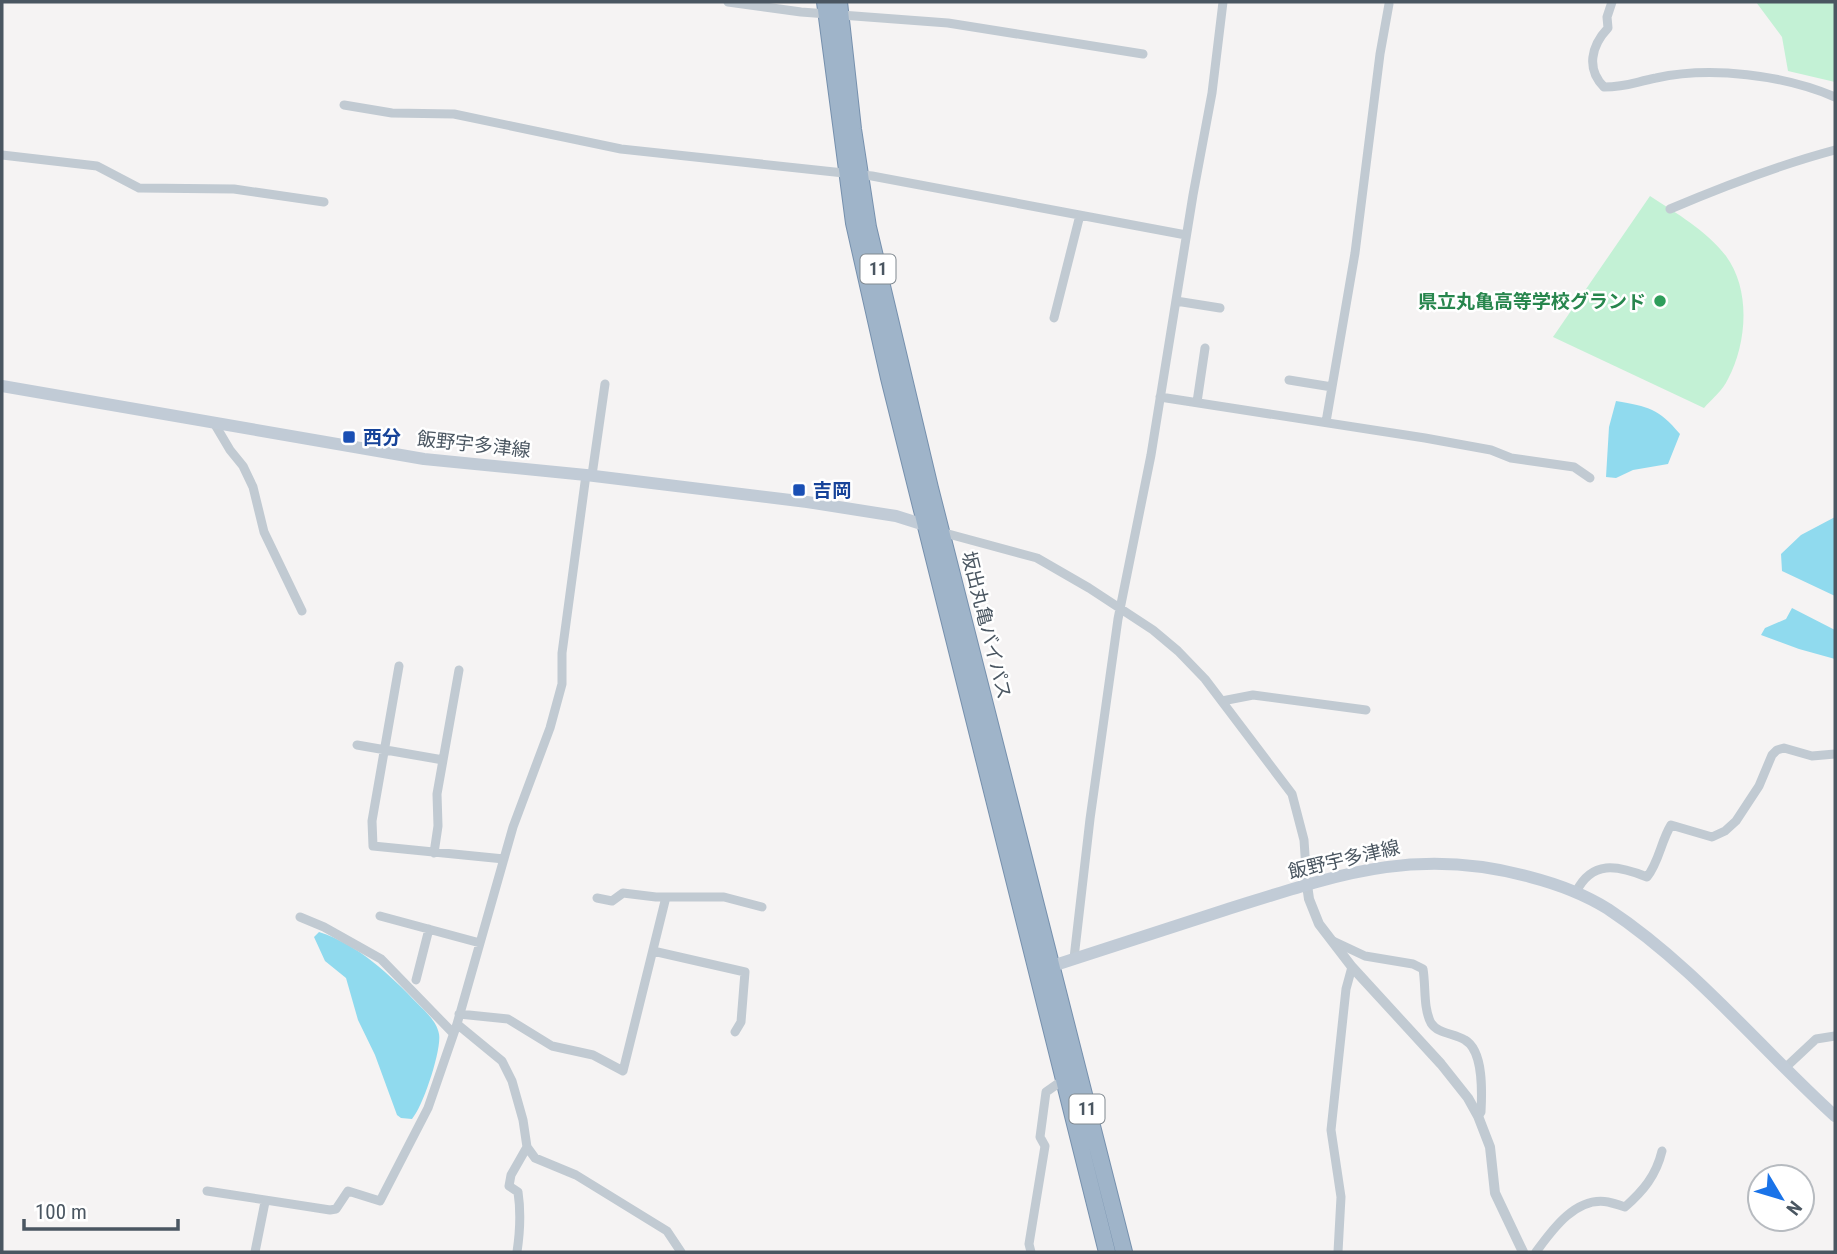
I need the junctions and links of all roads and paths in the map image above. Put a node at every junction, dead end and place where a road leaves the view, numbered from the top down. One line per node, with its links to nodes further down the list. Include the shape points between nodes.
1 (727, 2): 5 (street)
2 (1223, 2): 15 (street)
3 (1612, 2): 7 (street, via 1608,28 1599,38 1592,63 1595,78 1604,87 1721,72 1794,81)
4 (1389, 4): 23 (street)
5 (833, 8): 6 (street); 11 (highway, 坂出丸亀バイパス / 11, via 853,129)
6 (1143, 54)
7 (1835, 97)
8 (344, 105): 11 (street, via 393,113 454,114 621,149)
9 (1835, 150): 13 (street)
10 (2, 155): 12 (street, via 97,166 138,188 234,189)
11 (854, 174): 14 (street); 30 (highway, 坂出丸亀バイパス / 11, via 854,223); 31 (highway, 坂出丸亀バイパス / 11)
12 (324, 202)
13 (1670, 209)
14 (1080, 215): 15 (street); 18 (street)
15 (1186, 235): 16 (street)
16 (1175, 301): 17 (street); 24 (street)
17 (1220, 309)
18 (1054, 318)
19 (1205, 348): 25 (street)
20 (1289, 380): 23 (street)
21 (605, 384): 28 (street)
22 (2, 386): 27 (main road, 飯野宇多津線)
23 (1332, 387): 26 (street)
24 (1160, 397): 25 (street); 33 (street)
25 (1197, 402): 26 (street)
26 (1326, 422): 29 (street, via 1574,467)
27 (214, 423): 28 (main road, 飯野宇多津線, via 424,459); 32 (street, via 253,487 264,532)
28 (589, 475): 30 (main road, 飯野宇多津線, via 807,502); 44 (street, via 562,653 562,684)
29 (1590, 478)
30 (925, 524): 31 (main road, 飯野宇多津線); 36 (highway, 坂出丸亀バイパス / 11)
31 (941, 532): 33 (street, via 1037,558); 36 (highway, 坂出丸亀バイパス / 11)
32 (302, 611)
33 (1120, 611): 37 (street, via 1168,642); 56 (street)
34 (399, 666): 40 (street)
35 (459, 670): 42 (street)
36 (969, 691): 58 (highway, 坂出丸亀バイパス / 11)
37 (1222, 701): 38 (street, via 1253,695); 45 (street, via 1292,794 1304,840)
38 (1366, 709)
39 (357, 745): 40 (street)
40 (385, 750): 42 (street); 43 (street, via 372,821 373,846)
41 (1835, 754): 46 (street, via 1812,756 1777,750 1759,786 1726,831 1712,837 1671,825 1647,877 1598,868 1585,875)
42 (443, 760): 43 (street, via 436,794)
43 (434, 853): 44 (street)
44 (504, 859): 54 (street)
45 (1307, 885): 46 (main road, 飯野宇多津線, via 1367,869 1463,863 1497,868); 53 (street, via 1319,924); 56 (main road, 飯野宇多津線)
46 (1576, 892): 63 (main road, 飯野宇多津線, via 1670,957)
47 (666, 897): 48 (street, via 623,893 612,901); 49 (street, via 724,897); 55 (street)
48 (597, 898)
49 (762, 907)
50 (380, 916): 52 (street)
51 (300, 917): 60 (street, via 381,959)
52 (429, 929): 54 (street); 59 (street)
53 (1332, 940): 57 (street); 65 (street, via 1365,956 1423,969 1432,1025 1466,1040 1474,1054 1482,1079)
54 (480, 943): 60 (street)
55 (653, 951): 60 (street, via 623,1071 593,1055 552,1046 508,1018); 61 (street, via 745,972 741,1022)
56 (1074, 958): 58 (main road, 飯野宇多津線)
57 (1352, 967): 65 (street, via 1458,1083); 77 (street, via 1331,1130 1341,1197)
58 (1044, 969): 64 (highway, 坂出丸亀バイパス / 11); 76 (highway, 坂出丸亀バイパス / 11)
59 (416, 979)
60 (456, 1024): 67 (street, via 502,1060 520,1107); 70 (street, via 428,1108 380,1201 348,1191 336,1209 330,1210)
61 (735, 1032)
62 (1835, 1036): 63 (street, via 1816,1039)
63 (1785, 1068): 66 (main road, 飯野宇多津線)
64 (1063, 1080): 74 (street, via 1046,1092 1040,1137 1045,1146); 75 (highway, 坂出丸亀バイパス / 11)
65 (1478, 1116): 78 (street, via 1490,1147 1495,1193)
66 (1835, 1116)
67 (527, 1147): 72 (street, via 509,1186 518,1192 520,1202); 73 (street, via 544,1163 576,1175 667,1231)
68 (1662, 1152): 79 (street, via 1653,1177 1625,1207 1606,1201 1581,1206 1562,1218)
69 (207, 1191): 70 (street)
70 (265, 1202): 71 (street)
71 (256, 1252)
72 (517, 1252)
73 (681, 1252)
74 (1031, 1252)
75 (1107, 1252)
76 (1124, 1252)
77 (1338, 1252)
78 (1523, 1252)
79 (1536, 1252)

